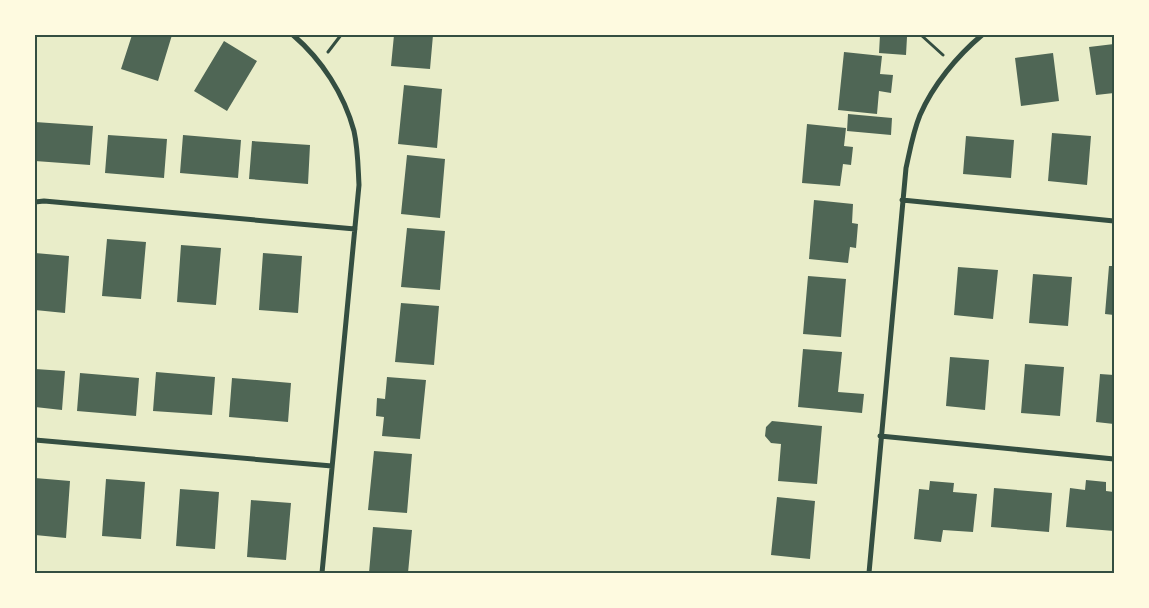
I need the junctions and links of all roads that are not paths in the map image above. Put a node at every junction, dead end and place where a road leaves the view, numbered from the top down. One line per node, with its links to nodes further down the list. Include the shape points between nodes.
1 (293, 35): 6 (street, via 308,47 335,85 354,131 359,185)
2 (982, 35): 3 (street, via 953,64 929,97 913,136)
3 (902, 200): 5 (street); 7 (street)
4 (35, 202): 6 (street)
5 (1114, 221)
6 (355, 229): 10 (street)
7 (880, 436): 9 (street); 12 (street)
8 (35, 440): 10 (street)
9 (1114, 459)
10 (332, 466): 11 (street)
11 (322, 573)
12 (869, 573)

